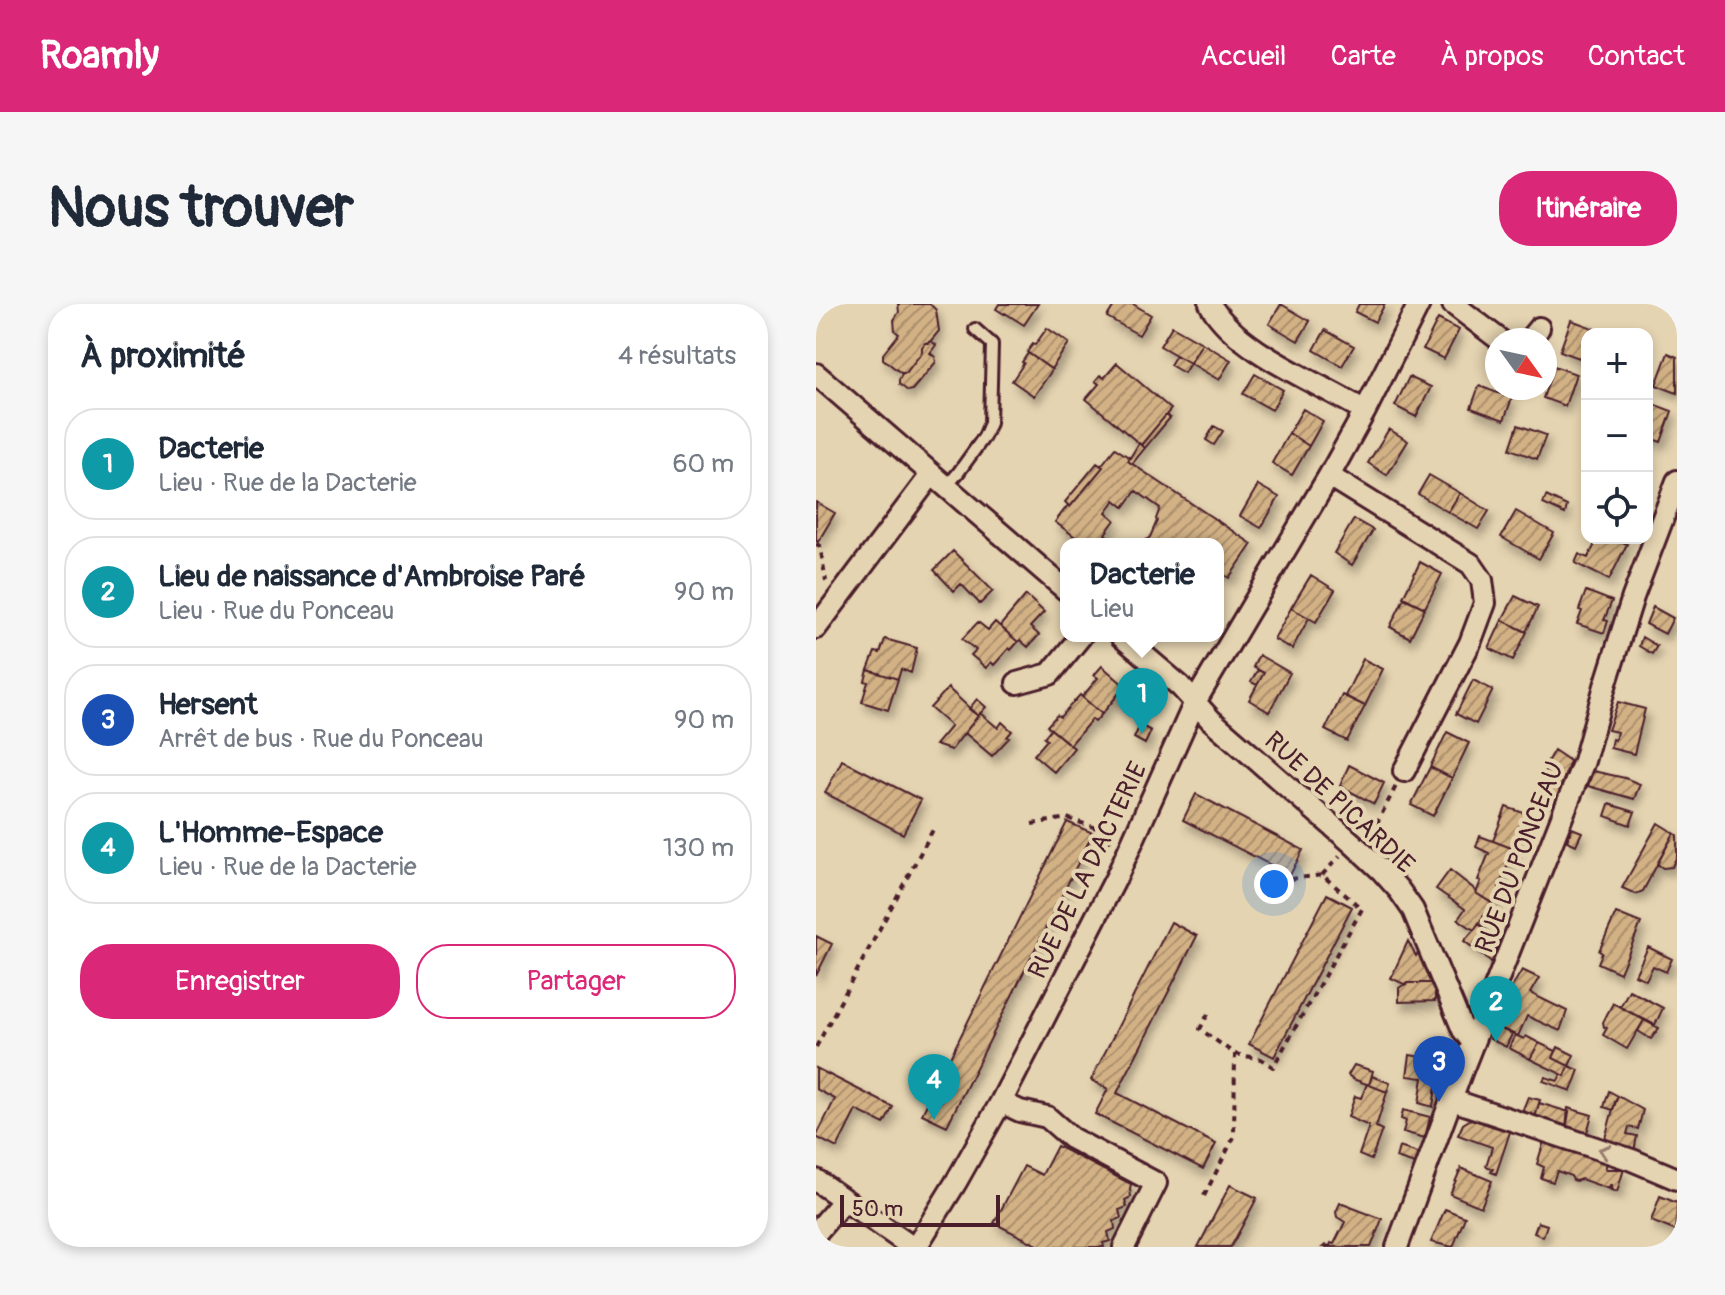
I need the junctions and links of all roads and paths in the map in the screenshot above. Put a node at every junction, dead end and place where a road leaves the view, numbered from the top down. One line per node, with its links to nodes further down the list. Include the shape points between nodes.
1 (1210, 304): 7 (street, via 1230,330)
2 (1419, 304): 7 (street, RUE DE LA DACTERIE)
3 (1453, 304): 5 (street)
4 (975, 329): 9 (lane, via 992,344 990,423 984,437)
5 (1485, 329)
6 (816, 374): 9 (street)
7 (1365, 411): 8 (street, RUE DE LA DACTERIE)
8 (1329, 476): 18 (street, RUE DE LA DACTERIE); 19 (street, via 1471,564 1482,580 1485,603 1470,643)
9 (939, 481): 12 (street); 13 (street)
10 (1677, 481): 28 (street, RUE DU PONCEAU, via 1633,597 1584,761)
11 (816, 544): 13 (path)
12 (1060, 585)
13 (824, 596): 14 (street)
14 (816, 628)
15 (1076, 642): 17 (street, via 1050,674)
16 (1128, 642): 18 (street, RUE DE PICARDIE)
17 (1017, 683)
18 (1195, 702): 28 (street, RUE DE PICARDIE, via 1399,890); 32 (street, RUE DE LA DACTERIE, via 1117,876)
19 (1404, 771): 22 (path)
20 (1032, 824): 23 (path, via 1067,818 1099,829)
21 (935, 826): 29 (path)
22 (1369, 837)
23 (1119, 848)
24 (1342, 854): 25 (path)
25 (1322, 875): 26 (path, via 1290,879); 30 (path, via 1362,909 1273,1067)
26 (1268, 891)
27 (1208, 1014): 30 (path, via 1200,1029)
28 (1473, 1043): 31 (street, RUE DU PONCEAU)
29 (816, 1047)
30 (1235, 1054): 35 (path, via 1234,1137)
31 (1452, 1100): 33 (street, one-way to 31); 40 (street, RUE DU PONCEAU)
32 (1001, 1102): 38 (street, RUE DE LA DACTERIE); 39 (street, via 1047,1117 1071,1138 1156,1183)
33 (1677, 1179)
34 (816, 1180): 36 (street)
35 (1204, 1196)
36 (844, 1200): 37 (street); 38 (street)
37 (816, 1233)
38 (914, 1247)
39 (1124, 1247)
40 (1397, 1247)

